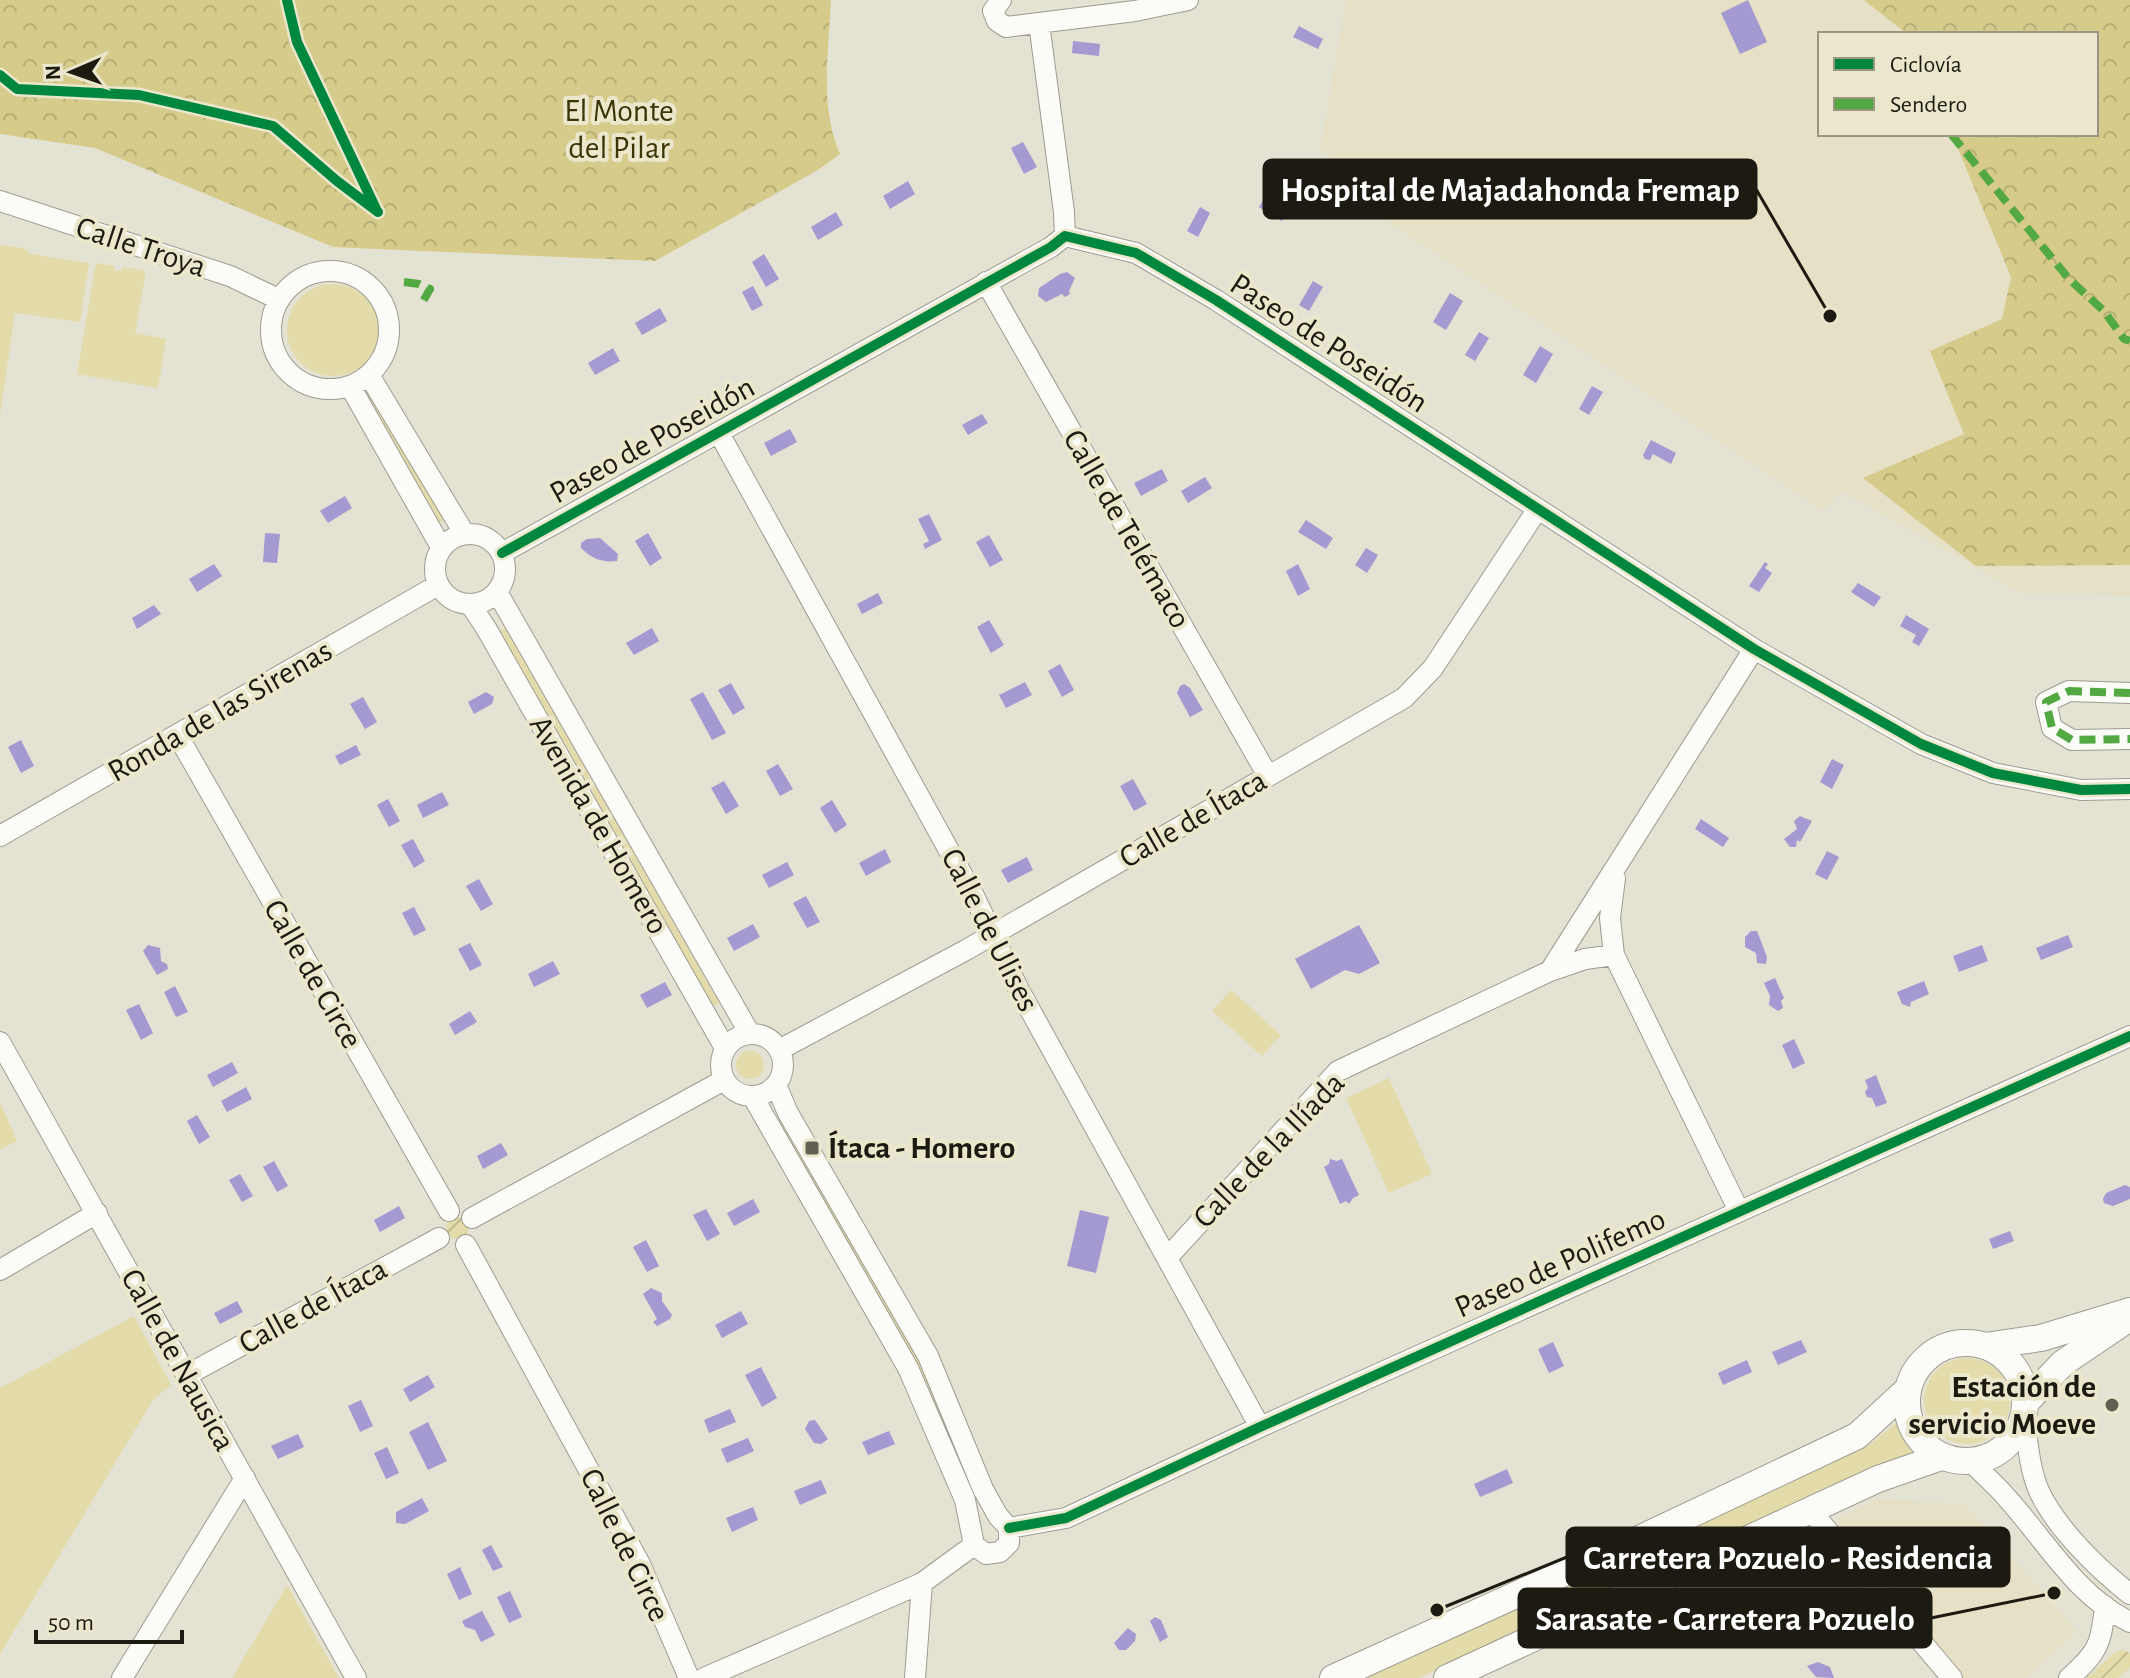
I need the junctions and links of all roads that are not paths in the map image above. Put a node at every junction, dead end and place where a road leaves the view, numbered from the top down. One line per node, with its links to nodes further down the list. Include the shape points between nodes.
1 (1001, 0): 3 (street, via 993,11 1006,27)
2 (1188, 0): 3 (street)
3 (1039, 23): 5 (street)
4 (0, 201): 7 (street, Calle Troya, via 230,276)
5 (1065, 236): 6 (street, Paseo de Poseidón); 11 (street, Paseo de Poseidón, via 1136,253)
6 (986, 282): 10 (street, Paseo de Poseidón); 22 (street, Calle de Telémaco)
7 (278, 299): 8 (street, via 297,280 322,270 348,273 371,287 382,301 389,340); 9 (street, via 270,335 284,368 314,387)
8 (369, 375): 9 (street); 12 (street)
9 (350, 386): 13 (street)
10 (719, 433): 14 (street, Paseo de Poseidón); 26 (street, Calle de Ulises)
11 (1537, 510): 18 (street, Paseo de Poseidón); 22 (street, Calle de Ítaca, via 1433,668 1404,698)
12 (464, 533): 13 (street); 14 (street, via 486,537)
13 (441, 547): 15 (street, via 434,566)
14 (502, 553): 16 (street, via 505,573)
15 (438, 585): 17 (street, via 452,600); 20 (street, Ronda de las Sirenas)
16 (497, 592): 17 (street); 29 (street, Avenida de Homero)
17 (470, 604): 32 (street, Avenida de Homero)
18 (1754, 649): 23 (street, Paseo de Poseidón, via 1921,744 1993,773 2081,790); 25 (street)
19 (2130, 693): 21 (street, via 2069,691 2046,702 2052,728 2072,740)
20 (178, 736): 24 (street, Ronda de las Sirenas); 37 (street, Calle de Circe)
21 (2130, 739)
22 (1268, 776): 26 (street, Calle de Ítaca)
23 (2130, 789)
24 (0, 836)
25 (1616, 870): 27 (street, via 1610,918); 28 (street)
26 (992, 934): 33 (street, Calle de Ítaca); 43 (street, Calle de Ulises)
27 (1614, 955): 28 (street, Calle de la Ilíada); 38 (street)
28 (1550, 971): 43 (street, Calle de la Ilíada, via 1338,1071)
29 (750, 1034): 32 (street); 33 (street, via 767,1038)
30 (2130, 1036): 38 (street, Paseo de Polifemo)
31 (0, 1042): 39 (street, Calle de Nausica)
32 (725, 1048): 34 (street, via 720,1064)
33 (779, 1050): 35 (street, via 783,1068)
34 (724, 1080): 36 (street, via 736,1093); 40 (street)
35 (776, 1085): 36 (street); 56 (street, via 928,1356 983,1489)
36 (753, 1097): 57 (street, via 908,1368 965,1500)
37 (449, 1211): 40 (street); 41 (street, via 438,1222)
38 (1739, 1211): 51 (street, Paseo de Polifemo)
39 (97, 1213): 44 (street); 48 (street, Calle de Nausica)
40 (472, 1218): 42 (street, via 474,1235)
41 (439, 1238): 42 (street, via 449,1246); 48 (street, Calle de Ítaca)
42 (466, 1245): 65 (street, Calle de Circe, via 640,1564)
43 (1168, 1257): 51 (street, Calle de Ulises)
44 (0, 1270)
45 (2130, 1311): 47 (street, via 2041,1338)
46 (2130, 1318): 50 (street, via 2063,1363)
47 (1985, 1346): 49 (street, via 1952,1344 1937,1350 1923,1360); 50 (street, via 2014,1368 2023,1384)
48 (187, 1375): 54 (street, Calle de Nausica)
49 (1908, 1389): 52 (street, via 1906,1410 1912,1429); 68 (street, via 1857,1436)
50 (2025, 1410): 53 (street, via 2017,1434 2005,1448); 59 (street, via 2039,1491 2076,1542)
51 (1260, 1427): 56 (street, Paseo de Polifemo, via 1066,1518)
52 (1941, 1457): 53 (street); 55 (street)
53 (1971, 1462): 60 (street, via 2072,1577)
54 (245, 1478): 63 (street); 64 (street, Calle de Nausica)
55 (1811, 1511): 62 (street); 70 (street)
56 (1004, 1522): 57 (street, via 982,1516); 57 (street, via 1009,1543 1000,1552 986,1554)
57 (972, 1537): 58 (street)
58 (922, 1583): 66 (street); 67 (street)
59 (2130, 1594)
60 (2117, 1615): 61 (street); 71 (street, via 2085,1664)
61 (2130, 1632)
62 (1474, 1673): 69 (street)
63 (122, 1678)
64 (356, 1678)
65 (689, 1678)
66 (704, 1678)
67 (915, 1678)
68 (1333, 1678)
69 (1447, 1678)
70 (1952, 1678)
71 (2069, 1678)

